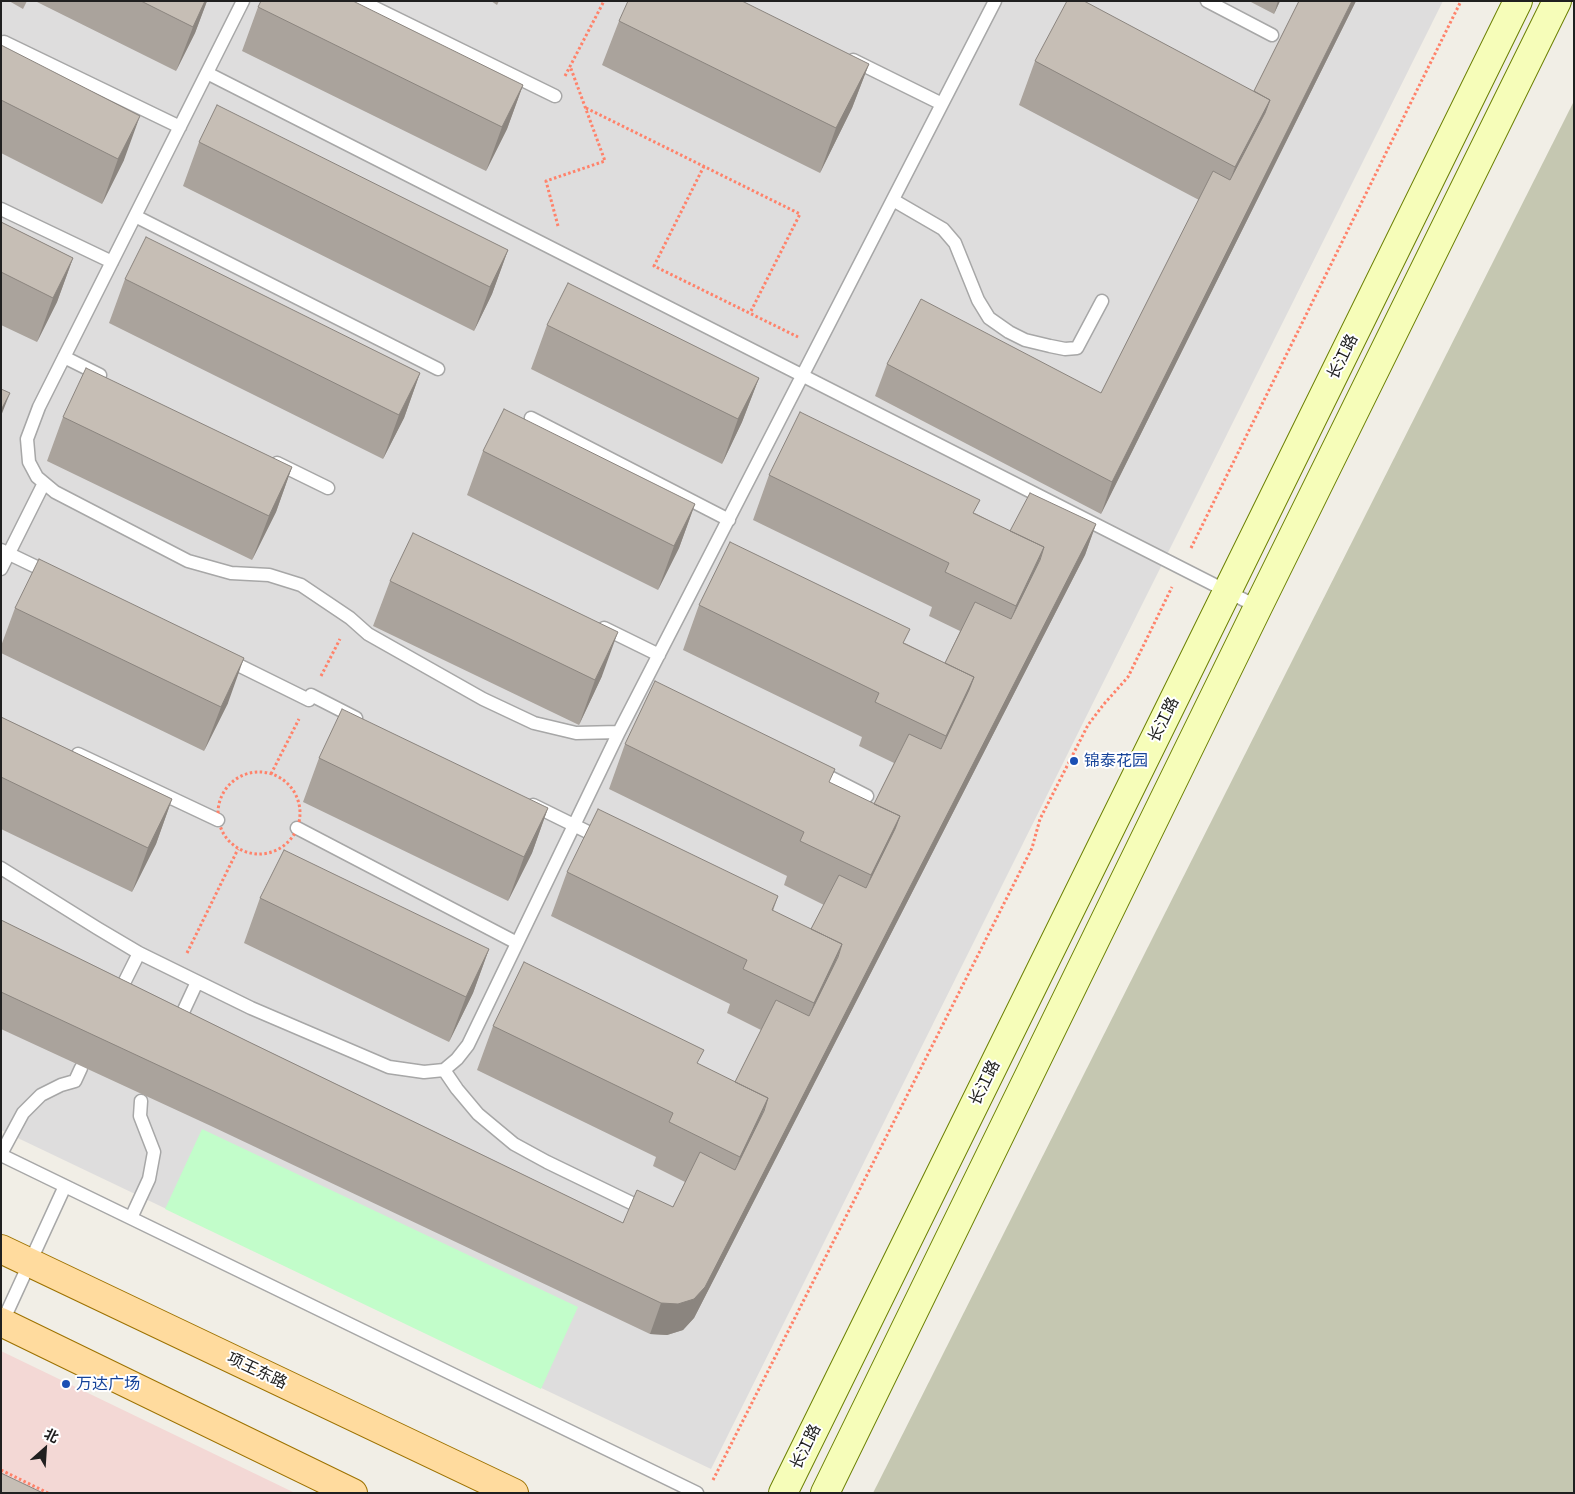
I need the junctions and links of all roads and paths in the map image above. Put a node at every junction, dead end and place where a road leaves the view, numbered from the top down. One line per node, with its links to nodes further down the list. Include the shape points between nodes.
1 (243, 1): 13 (lane)
2 (361, 1): 14 (lane)
3 (604, 1): 12 (path)
4 (995, 1): 15 (lane)
5 (1207, 1): 9 (lane)
6 (1461, 1): 37 (path)
7 (1518, 1): 40 (street, 长江路)
8 (1557, 1): 41 (street, 长江路)
9 (1272, 35)
10 (4, 42): 17 (lane)
11 (838, 53): 15 (lane)
12 (570, 66): 14 (path); 16 (path)
13 (207, 73): 17 (lane); 22 (lane)
14 (555, 96)
15 (942, 104): 19 (lane)
16 (586, 108): 18 (path); 22 (path, via 605,161 546,181)
17 (180, 127): 21 (lane)
18 (704, 166): 25 (path, via 800,214); 25 (path, via 654,266)
19 (893, 200): 24 (lane, via 943,229 955,242 978,300 989,318 1025,340 1077,348); 26 (lane)
20 (1, 209): 23 (lane)
21 (135, 216): 23 (lane); 28 (lane)
22 (565, 255): 29 (lane)
23 (112, 262): 27 (lane)
24 (1102, 301)
25 (750, 313): 26 (path)
26 (817, 346): 29 (lane)
27 (64, 357): 30 (lane); 33 (lane, via 27,439 29,462)
28 (438, 369)
29 (803, 376): 35 (lane); 37 (lane)
30 (108, 379)
31 (531, 418): 35 (lane)
32 (266, 458): 34 (lane)
33 (44, 483): 36 (lane); 46 (lane, via 55,492 188,561 230,573 270,575 301,585 368,634 483,699 534,723 576,733)
34 (328, 488)
35 (729, 520): 44 (lane, via 715,557)
36 (5, 552): 38 (lane); 39 (lane)
37 (1181, 568): 40 (lane); 74 (path, via 1128,677 1088,725 1040,819 1032,848)
38 (1, 569)
39 (62, 579)
40 (1227, 591): 41 (lane); 79 (street, 长江路)
41 (1258, 607): 80 (street, 长江路)
42 (596, 624): 44 (lane)
43 (212, 653): 45 (lane)
44 (659, 655): 46 (lane, via 649,685)
45 (364, 722)
46 (619, 732): 52 (lane)
47 (64, 748): 51 (lane)
48 (805, 764): 49 (lane)
49 (867, 796)
50 (522, 800): 52 (lane)
51 (218, 820): 53 (path, via 218,806 232,783 243,775 270,774 292,790 300,815); 55 (path, via 222,833)
52 (574, 826): 54 (lane); 57 (lane)
53 (297, 828): 55 (path, via 281,848 268,854); 57 (lane)
54 (617, 847)
55 (238, 849): 59 (path)
56 (1, 868): 58 (lane)
57 (517, 943): 64 (lane, via 510,970 468,1045)
58 (139, 953): 59 (lane); 61 (lane)
59 (178, 972): 60 (lane)
60 (197, 982): 62 (lane); 64 (lane, via 389,1067 424,1072)
61 (112, 1006)
62 (172, 1034)
63 (81, 1068): 66 (lane, via 75,1080 41,1095 23,1113)
64 (444, 1070): 68 (lane, via 478,1114 514,1144)
65 (141, 1100): 69 (lane, via 140,1116 154,1152 149,1178)
66 (1, 1154): 67 (lane)
67 (66, 1186): 69 (lane); 71 (lane)
68 (652, 1214)
69 (131, 1218): 78 (lane)
70 (1, 1249): 71 (main road, 项王东路)
71 (31, 1263): 72 (lane); 77 (main road, 项王东路)
72 (2, 1322): 76 (main road)
73 (1, 1470): 75 (path)
74 (711, 1484)
75 (48, 1493)
76 (353, 1493)
77 (514, 1493)
78 (697, 1493)
79 (784, 1493)
80 (825, 1493)

